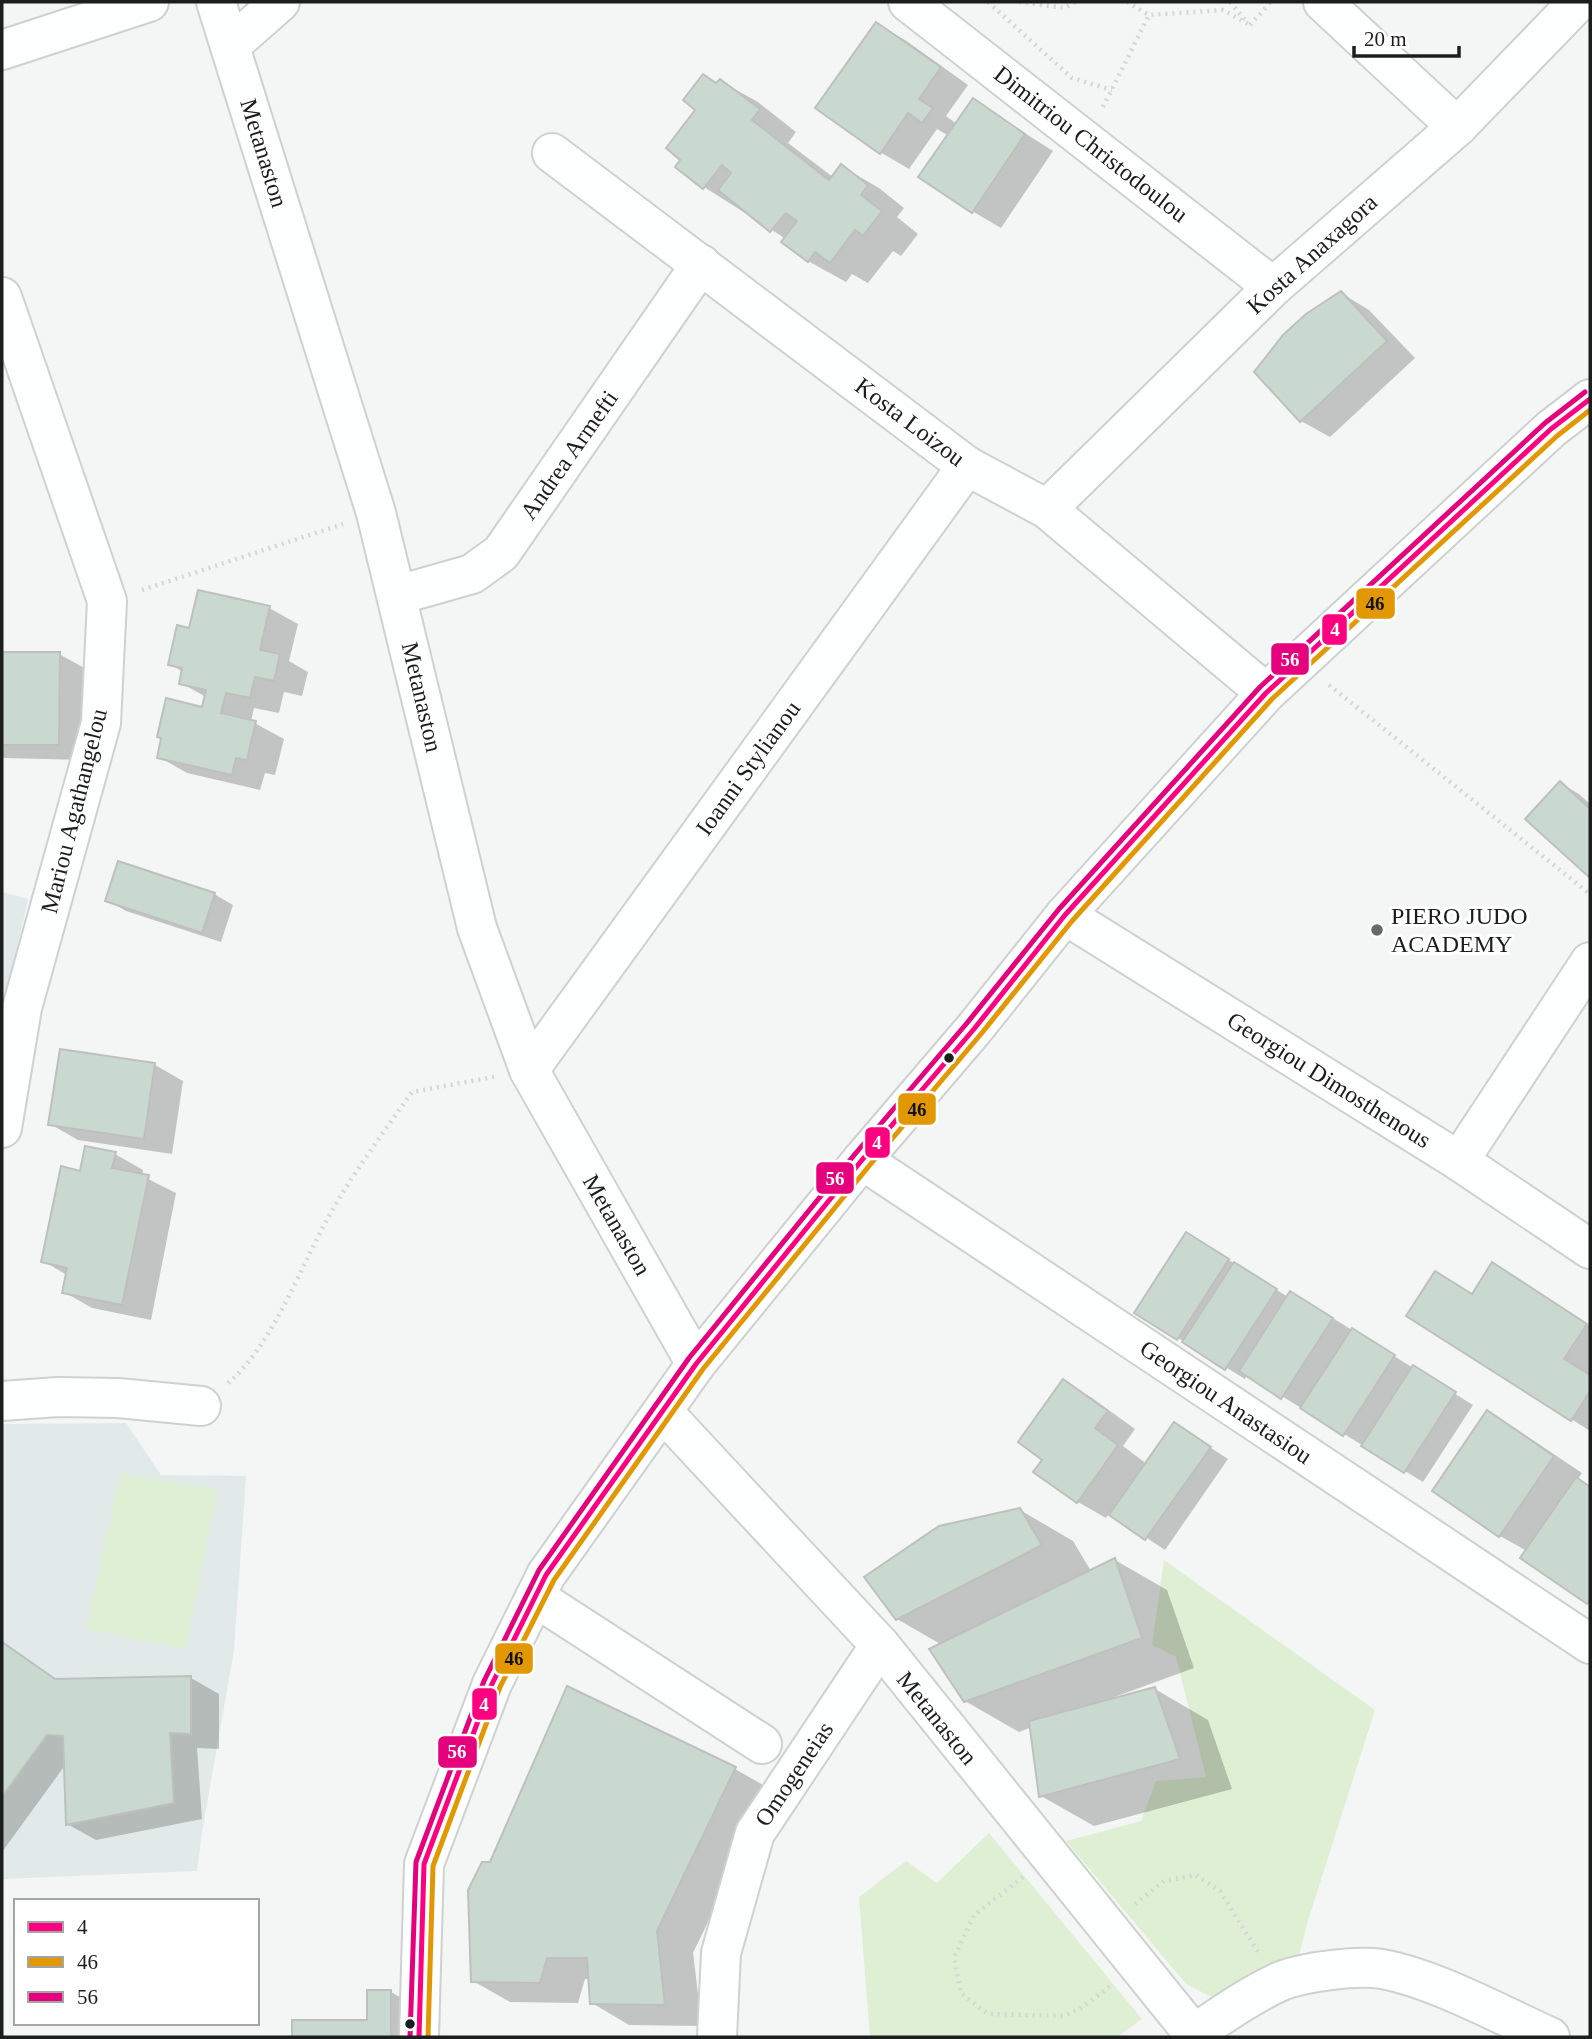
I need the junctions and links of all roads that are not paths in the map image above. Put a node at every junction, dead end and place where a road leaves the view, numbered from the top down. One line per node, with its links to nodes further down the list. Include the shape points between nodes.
1 (149, 2): 8 (street)
2 (216, 2): 7 (street, Metanaston)
3 (280, 2): 7 (street)
4 (908, 2): 12 (street, Dimitriou Christodoulou)
5 (1324, 2): 9 (street)
6 (1578, 2): 9 (street, Kosta Anaxagora)
7 (230, 46): 17 (street, Metanaston)
8 (2, 50)
9 (1457, 127): 12 (street, Kosta Anaxagora)
10 (552, 153): 11 (street, Kosta Loizou)
11 (701, 264): 15 (street, Kosta Loizou); 17 (street, Andrea Armefti, via 501,553 472,574)
12 (1273, 287): 16 (street, Kosta Anaxagora)
13 (4, 318): 22 (street, Mariou Agathangelou, via 107,601 101,723 22,1008)
14 (1590, 399): 18 (street, via 1551,429)
15 (967, 466): 16 (street, Kosta Loizou); 21 (street, Ioanni Stylianou)
16 (1048, 509): 18 (street, Kosta Loizou)
17 (398, 595): 21 (street, Metanaston, via 477,929)
18 (1266, 693): 19 (street)
19 (1065, 915): 23 (street); 24 (street, Georgiou Dimosthenous)
20 (1590, 962): 24 (street)
21 (529, 1070): 26 (street, Metanaston)
22 (2, 1128)
23 (862, 1160): 26 (street); 31 (street, Georgiou Anastasiou)
24 (1459, 1161): 25 (street, Georgiou Dimosthenous)
25 (1590, 1250)
26 (696, 1364): 29 (street)
27 (2, 1401): 28 (street, via 118,1398)
28 (201, 1406)
29 (663, 1412): 30 (street, via 546,1575); 32 (street, Metanaston)
30 (536, 1597): 33 (street); 35 (street, via 492,1684 424,1864)
31 (1590, 1644)
32 (880, 1645): 34 (street, Metanaston); 36 (street, Omogeneias, via 755,1833 721,1953)
33 (762, 1744)
34 (1195, 2035): 37 (street, via 1240,2002 1283,1980 1330,1970 1381,1969 1433,1984)
35 (419, 2037)
36 (717, 2037)
37 (1550, 2037)

